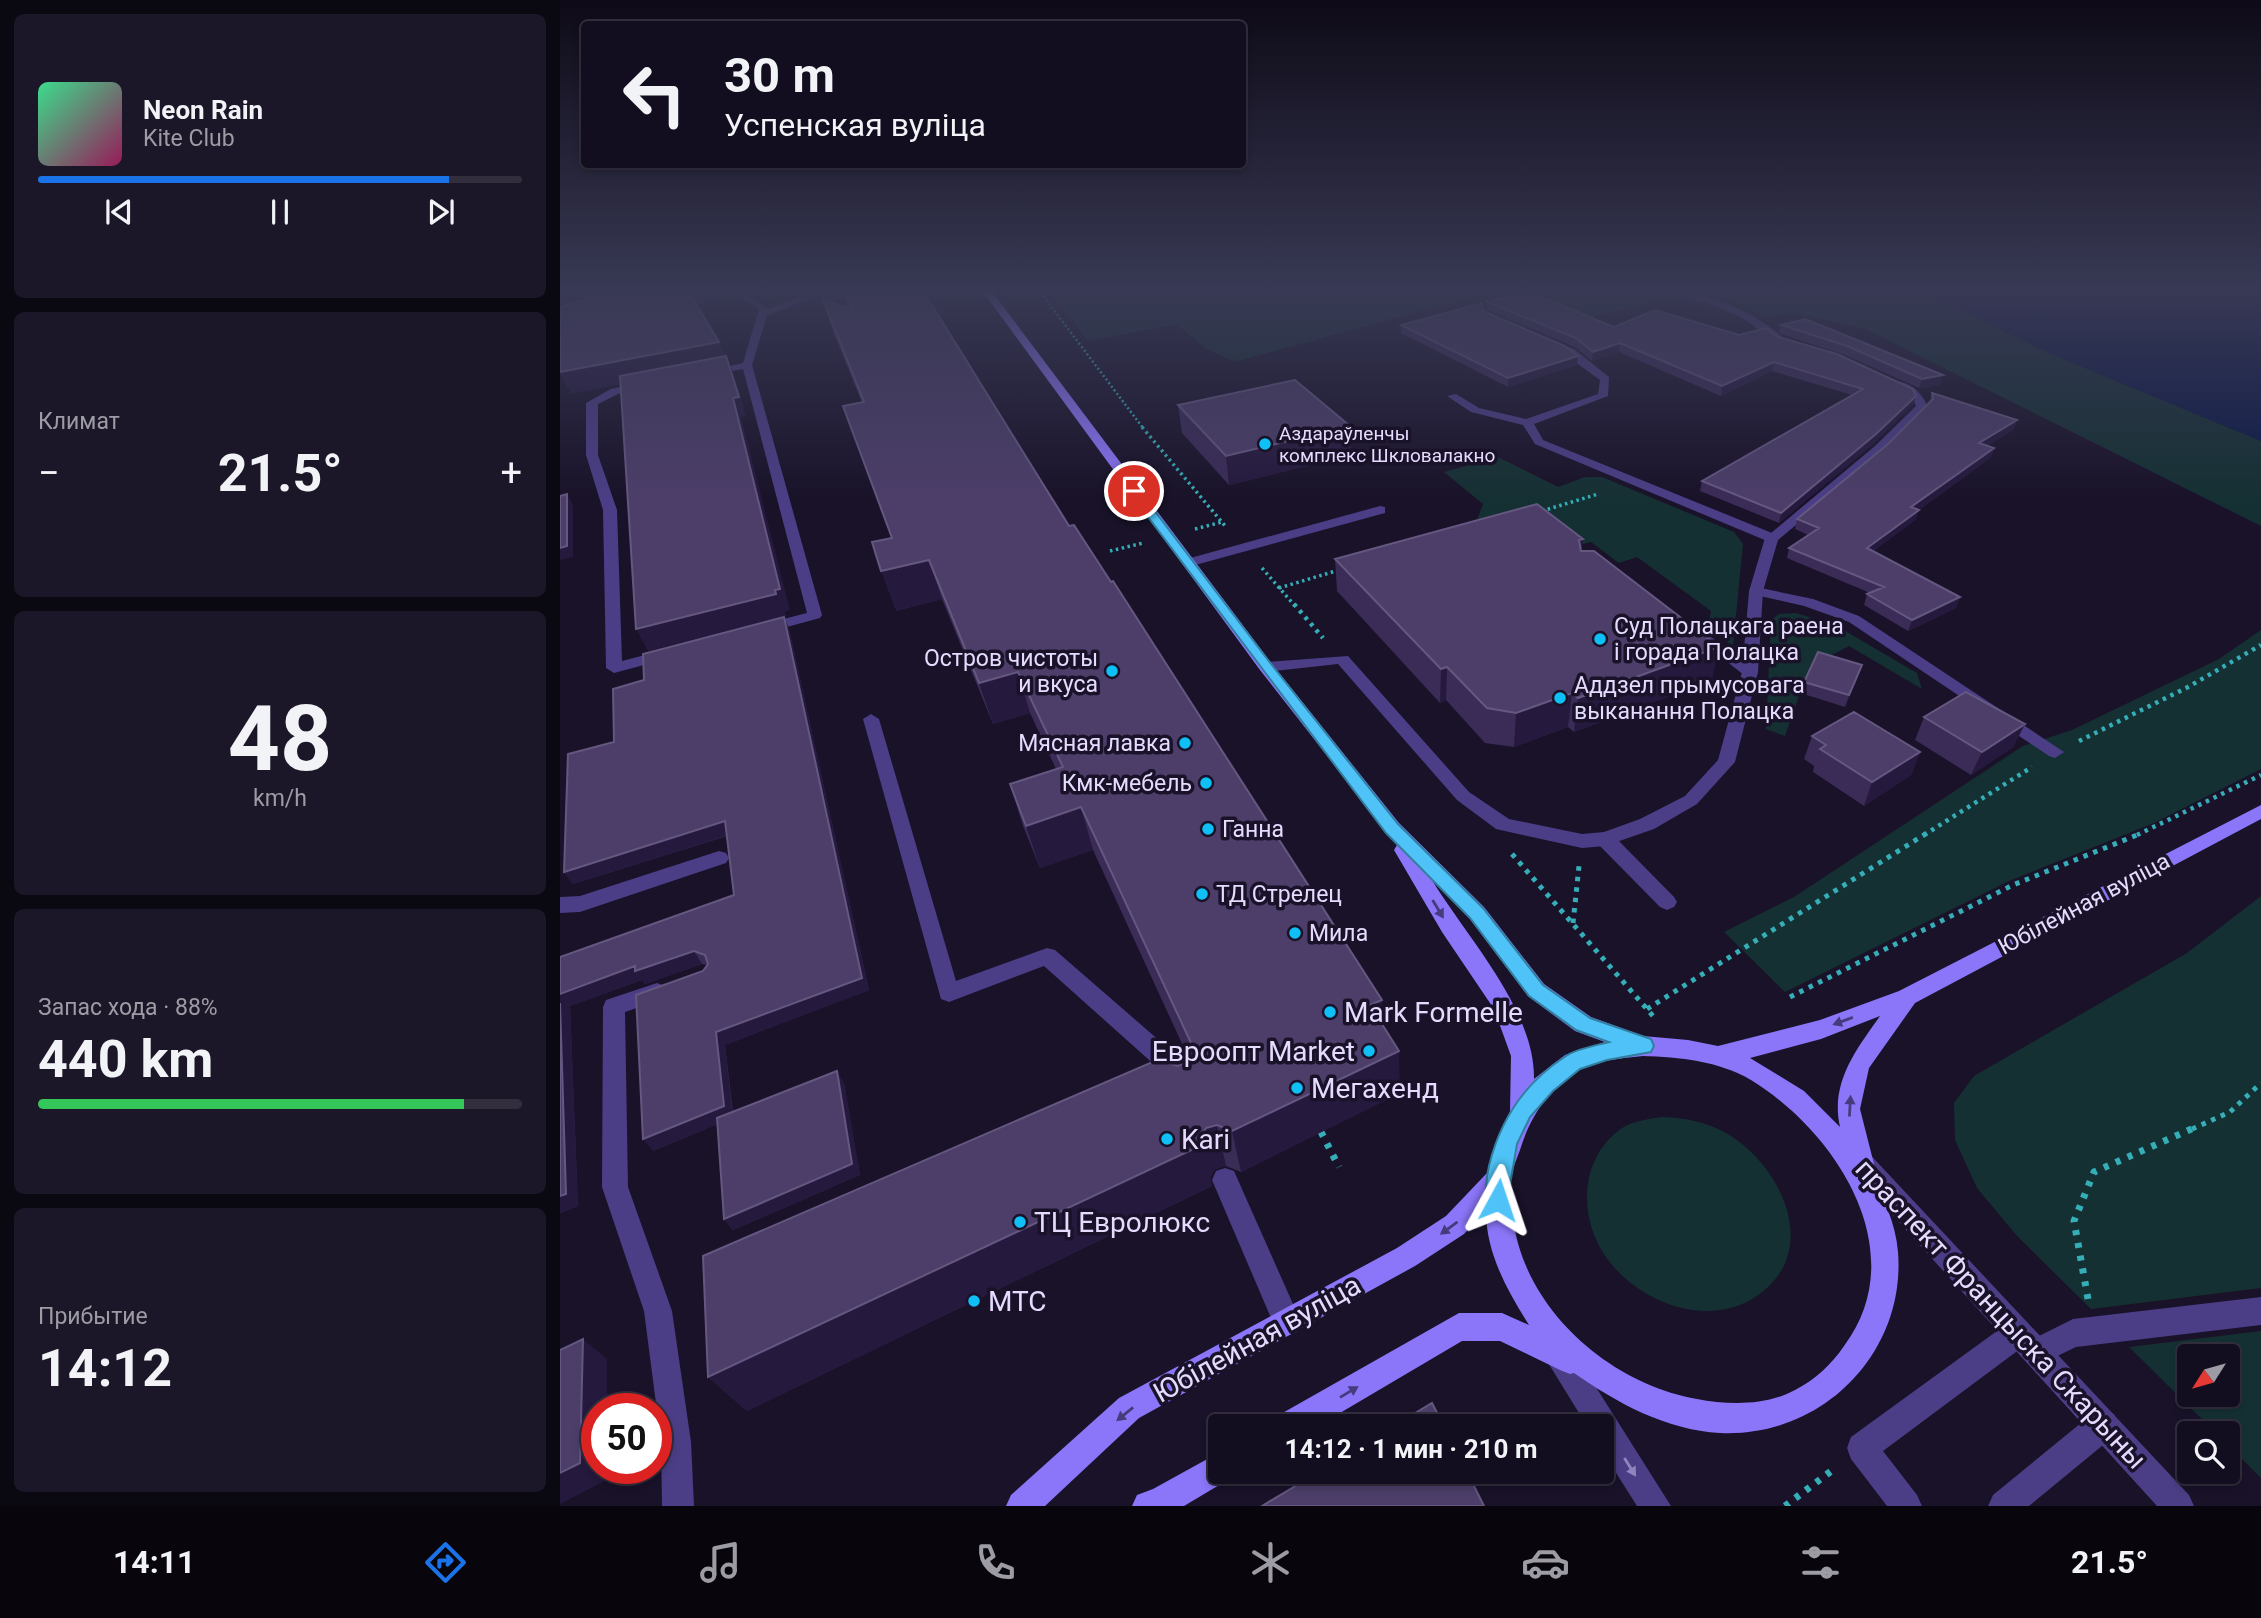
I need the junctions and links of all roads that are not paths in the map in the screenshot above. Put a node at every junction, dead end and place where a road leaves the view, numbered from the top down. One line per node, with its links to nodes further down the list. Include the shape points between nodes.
1 (749, 359): 4 (street)
2 (1037, 359): 12 (main road)
3 (1580, 359): 9 (street, via 1605,379 1603,396)
4 (747, 365): 5 (street); 15 (street, via 815,615)
5 (694, 375)
6 (1882, 377): 11 (street, via 1917,394 1922,407)
7 (654, 383): 16 (street, via 615,391 592,403 592,455 610,510 614,668)
8 (1452, 396): 9 (street, via 1475,410)
9 (1527, 423): 11 (street, via 1538,442)
10 (1380, 510): 12 (street)
11 (1772, 538): 13 (street)
12 (1188, 563): 17 (main road)
13 (1756, 592): 18 (street); 20 (street, via 1808,602 1854,620)
14 (1687, 625): 18 (street)
15 (748, 633)
16 (681, 650)
17 (1266, 667): 22 (main road); 23 (street, via 1342,659 1463,796 1503,824 1582,841)
18 (1750, 672): 23 (street, via 1726,762 1691,800 1647,824)
19 (871, 719): 31 (street, via 949,993 1047,956)
20 (2055, 752)
21 (2261, 811): 28 (main road, Юбілейная вуліца)
22 (1392, 828): 29 (main road, via 1477,913 1536,990 1583,1024); 34 (main road, one-way to 34, via 1449,926 1504,1005 1523,1056)
23 (1605, 839): 25 (street)
24 (719, 858): 26 (street, via 580,904)
25 (1667, 902)
26 (560, 905)
27 (677, 984): 50 (street, via 614,1007 615,1187 658,1311 676,1442)
28 (1907, 997): 30 (main road, Юбілейная вуліца, one-way to 30, via 1821,1029); 36 (main road, Юбілейная вуліца, one-way to 28, via 1848,1109 1858,1065)
29 (1643, 1046): 30 (main road, via 1681,1047); 34 (main road, via 1573,1062)
30 (1719, 1056): 35 (main road, via 1756,1071 1792,1094)
31 (1176, 1069): 32 (street); 33 (street)
32 (1150, 1080)
33 (1187, 1094)
34 (1522, 1110): 38 (main road, via 1506,1143)
35 (1824, 1123): 36 (street, праспект Францыска Скарыны); 39 (main road, via 1851,1157)
36 (1859, 1160): 39 (main road, Юбілейная вуліца); 43 (street, праспект Францыска Скарыны)
37 (1225, 1180): 42 (street)
38 (1498, 1180): 40 (main road, via 1499,1220 1509,1263); 42 (main road, Юбілейная вуліца, one-way to 42, via 1455,1225)
39 (1871, 1195): 45 (main road, via 1884,1237 1886,1280 1877,1321 1858,1358 1828,1388 1789,1409 1743,1419 1719,1418 1645,1402)
40 (1529, 1305): 44 (street); 45 (main road, via 1561,1344)
41 (2261, 1311): 43 (street, via 2073,1333)
42 (1287, 1322): 51 (main road, Юбілейная вуліца, one-way to 51, via 1129,1408)
43 (2027, 1343): 47 (street, праспект Францыска Скарыны); 53 (street, via 1862,1448)
44 (1560, 1354): 45 (main road); 46 (main road, one-way to 44, via 1459,1327 1503,1326); 52 (street, one-way to 52)
45 (1600, 1377)
46 (1310, 1414)
47 (2103, 1425): 54 (street); 55 (street, праспект Францыска Скарыны)
48 (1208, 1474): 49 (main road)
49 (1156, 1505)
50 (678, 1506)
51 (1022, 1506)
52 (1655, 1506)
53 (1906, 1506)
54 (2004, 1506)
55 (2178, 1506)

